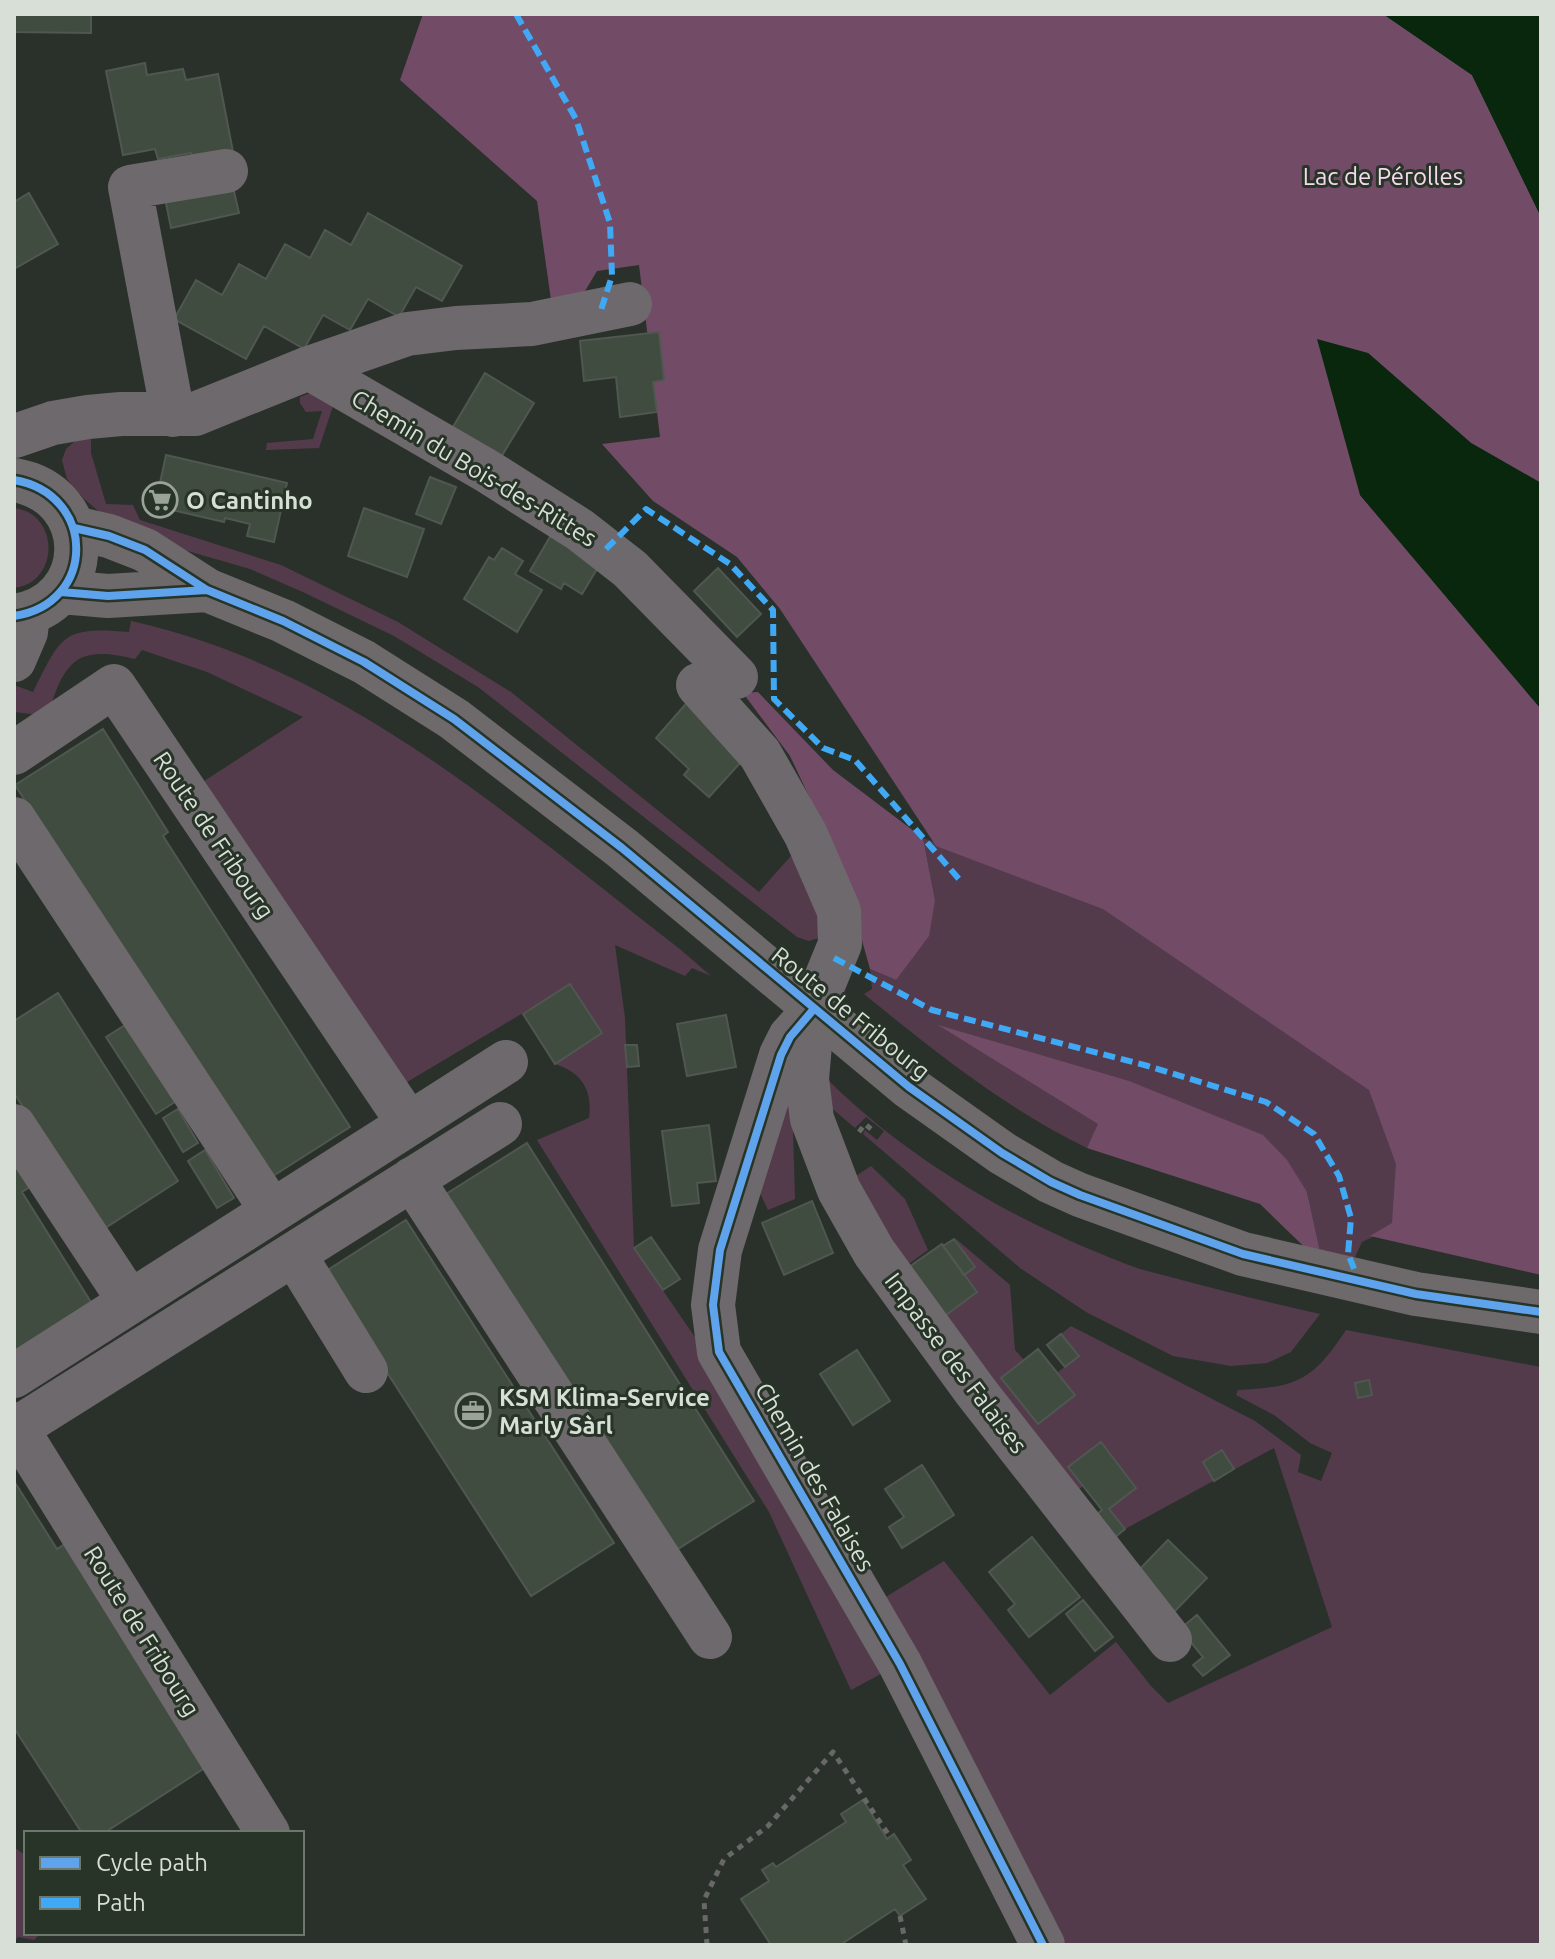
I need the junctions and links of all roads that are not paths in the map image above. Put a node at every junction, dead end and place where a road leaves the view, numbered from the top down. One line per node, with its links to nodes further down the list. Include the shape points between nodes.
1 (226, 171): 4 (street, via 130,187)
2 (630, 304): 3 (street, Chemin du Bois-des-Rittes, via 532,324 407,334)
3 (309, 368): 4 (street, Chemin du Bois-des-Rittes, via 195,414); 13 (street, Chemin du Bois-des-Rittes, via 487,471 630,569 717,681 806,835 839,911 840,944)
4 (173, 415): 5 (street, Chemin du Bois-des-Rittes, via 88,417)
5 (14, 435): 6 (street, Chemin du Bois-des-Rittes)
6 (15, 480): 7 (main road, via 49,493)
7 (74, 528): 8 (main road, Route de Fribourg, via 145,550); 9 (main road, via 75,564)
8 (207, 590): 9 (main road, Route de Fribourg); 13 (main road, Route de Fribourg, via 364,662 454,719 622,848)
9 (35, 607): 10 (street)
10 (14, 660)
11 (14, 753): 15 (street, Route de Fribourg, via 114,686)
12 (14, 819): 19 (street)
13 (813, 1010): 22 (main road, Route de Fribourg, via 1002,1153 1080,1195 1243,1254 1416,1294); 27 (street, Impasse des Falaises, via 807,1079 812,1119 839,1190 874,1252); 29 (street, Chemin des Falaises, via 781,1055 720,1250 713,1305 719,1352 900,1664)
14 (506, 1062): 15 (street)
15 (409, 1124): 19 (street)
16 (500, 1124): 18 (street, Route de Fribourg)
17 (14, 1126): 21 (street)
18 (412, 1179): 20 (street, Route de Fribourg); 26 (street)
19 (272, 1211): 21 (street)
20 (294, 1254): 23 (street); 25 (street, Route de Fribourg)
21 (130, 1302): 24 (street)
22 (1541, 1312)
23 (366, 1371)
24 (14, 1376)
25 (15, 1427): 28 (street, Route de Fribourg)
26 (710, 1637)
27 (1170, 1640)
28 (267, 1831)
29 (1043, 1945)

